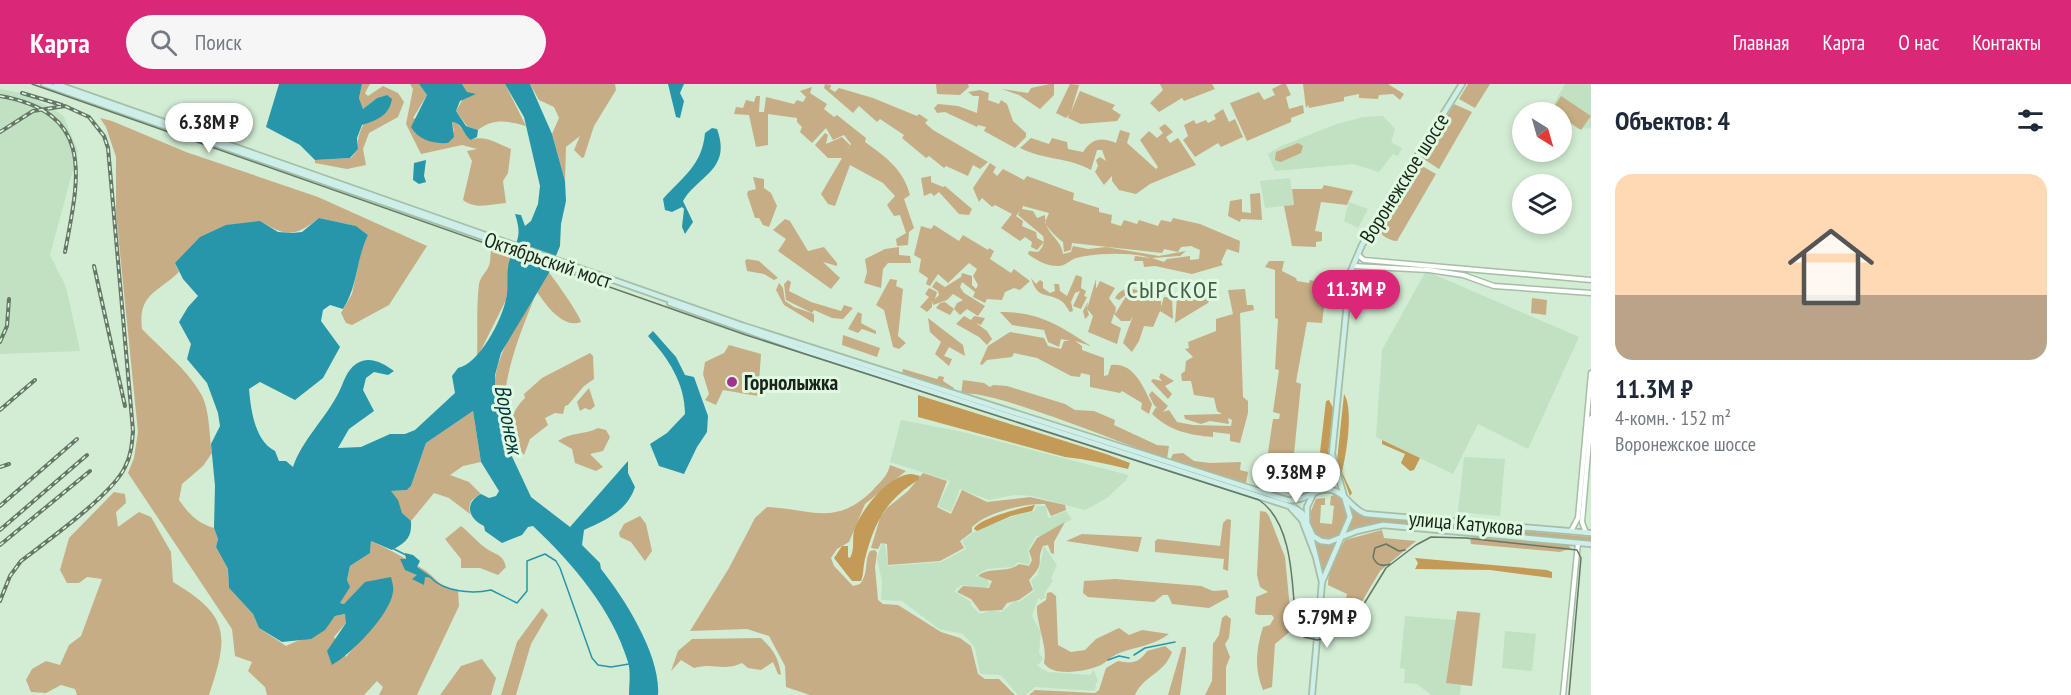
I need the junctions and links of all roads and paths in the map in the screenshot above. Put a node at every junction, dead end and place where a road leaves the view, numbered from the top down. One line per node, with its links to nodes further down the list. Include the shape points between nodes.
1 (44, 84): 4 (main road)
2 (56, 84): 4 (main road)
3 (1462, 84): 5 (main road, Воронежское шоссе)
4 (383, 201): 11 (main road, Октябрьский мост)
5 (1358, 253): 6 (main road, Воронежское шоссе); 7 (street, via 1364,260)
6 (1352, 266): 9 (street, via 1429,270); 14 (main road, Воронежское шоссе)
7 (1483, 271): 8 (street); 9 (street)
8 (1591, 280)
9 (1480, 282): 10 (street)
10 (1591, 292)
11 (713, 317): 15 (main road, via 1287,500); 17 (main road, via 800,349)
12 (1591, 373): 21 (street, via 1578,519)
13 (1591, 418): 22 (street, via 1582,522)
14 (1332, 454): 15 (main road); 16 (main road)
15 (1315, 494): 16 (main road, via 1331,489); 18 (main road, via 1307,507)
16 (1346, 499): 19 (main road, улица Катукова, via 1366,514); 24 (main road, via 1350,517)
17 (1275, 501): 18 (main road, via 1300,510); 27 (main road, via 1298,514)
18 (1307, 523): 20 (main road)
19 (1480, 524): 21 (main road, улица Катукова); 23 (main road, via 1475,529)
20 (1310, 531): 24 (main road, via 1325,543); 27 (main road)
21 (1571, 532): 22 (main road, улица Катукова)
22 (1588, 533)
23 (1477, 534): 24 (main road, улица Катукова, via 1383,525); 25 (main road, улица Катукова)
24 (1343, 535): 28 (main road)
25 (1578, 543): 26 (main road, улица Катукова); 30 (street)
26 (1591, 544)
27 (1316, 557): 28 (main road)
28 (1322, 582): 29 (main road)
29 (1312, 695)
30 (1563, 695)

